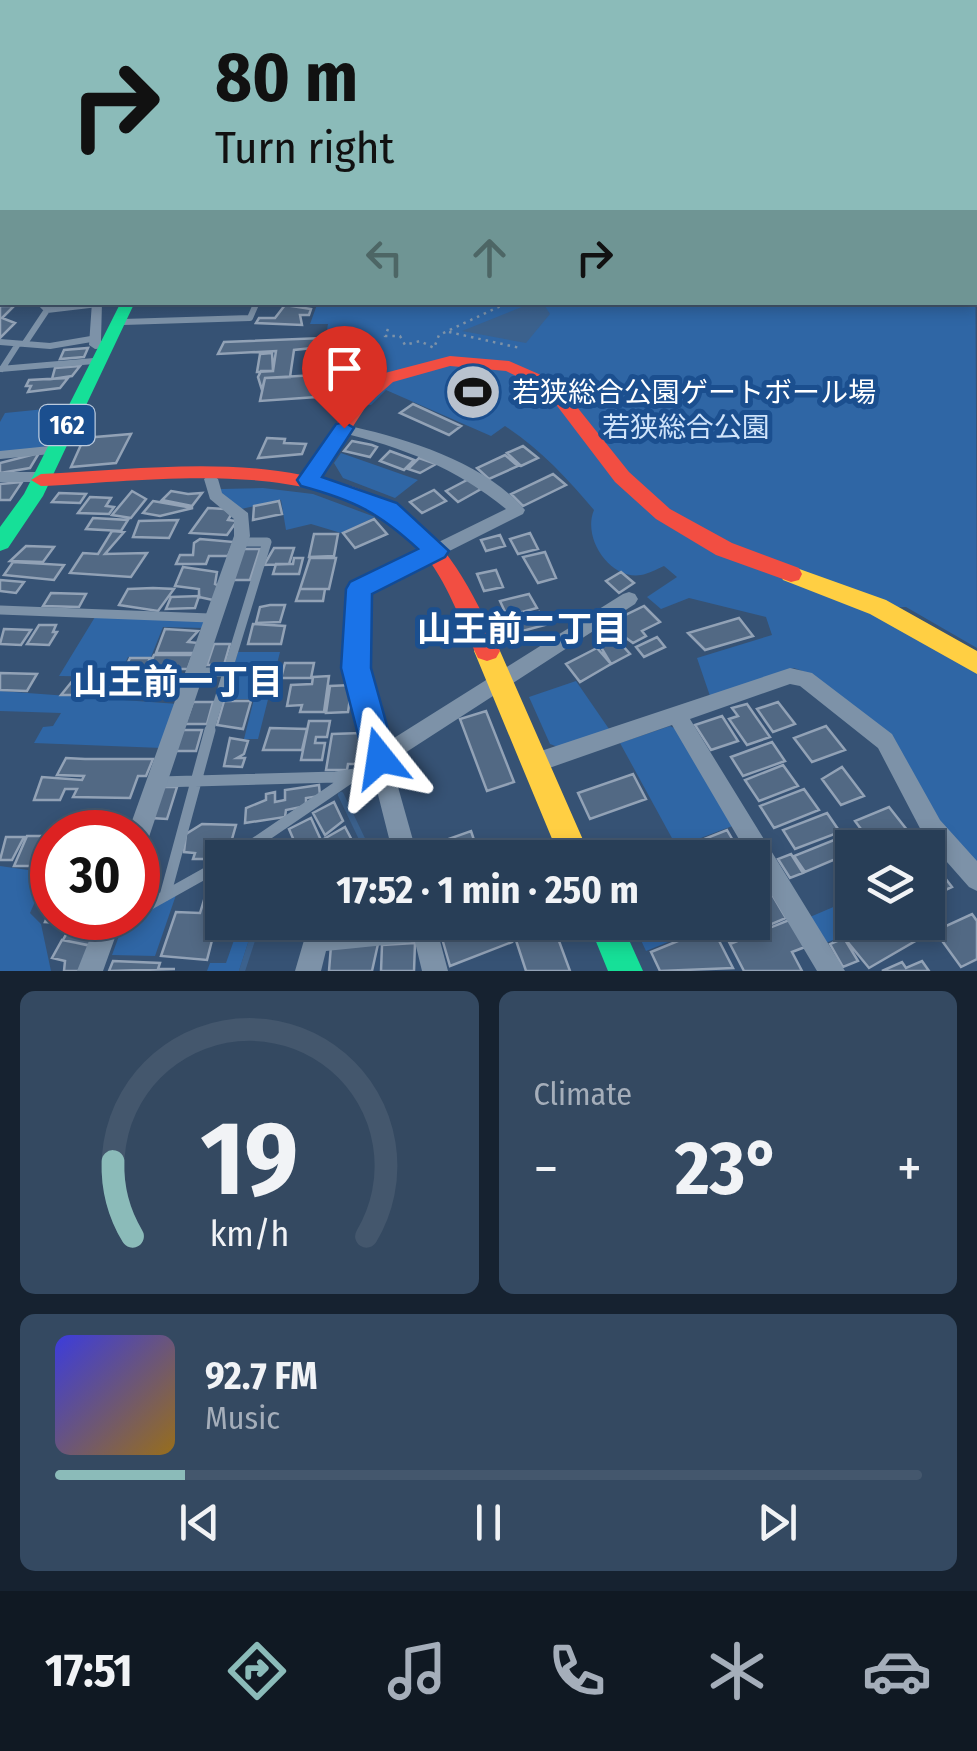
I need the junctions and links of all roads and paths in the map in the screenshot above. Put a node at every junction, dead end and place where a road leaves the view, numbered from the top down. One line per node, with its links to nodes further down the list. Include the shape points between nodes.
1 (42, 305): 7 (lane)
2 (83, 305): 7 (lane)
3 (97, 305): 13 (street)
4 (126, 305): 8 (main road, 162)
5 (256, 305): 8 (lane, via 250,318)
6 (502, 305): 10 (path)
7 (47, 310): 12 (lane)
8 (118, 322): 13 (main road, 162)
9 (388, 329): 14 (path, via 385,336 400,336 405,345 420,341)
10 (446, 330): 14 (path); 15 (path)
11 (0, 342): 12 (lane)
12 (22, 343): 13 (lane); 17 (lane)
13 (101, 348): 17 (lane); 19 (main road, 162)
14 (434, 348): 16 (path)
15 (520, 348)
16 (446, 350)
17 (1, 369)
18 (344, 428): 24 (main road); 27 (street, via 440,456 518,510); 31 (main road, via 373,389 401,372 466,360 518,369 556,392 622,476 663,514 724,548 878,607)
19 (55, 450): 20 (lane); 22 (main road, 162)
20 (0, 455)
21 (0, 478): 22 (street)
22 (42, 478): 23 (main road); 25 (main road, 162)
23 (211, 479): 24 (main road); 26 (street, via 214,495 242,517)
24 (308, 480): 27 (main road, via 388,509)
25 (0, 542)
26 (240, 542): 30 (street); 33 (lane, via 267,542)
27 (436, 551): 34 (main road, via 455,578); 36 (street, via 359,589 356,668)
28 (629, 599): 34 (street)
29 (0, 610): 30 (lane)
30 (213, 618): 32 (street)
31 (977, 663)
32 (194, 672): 33 (lane); 39 (street)
33 (228, 672): 40 (lane)
34 (498, 683): 36 (street); 37 (main road)
35 (677, 716): 37 (street); 46 (street, via 790,676 805,680 885,741 932,828); 57 (street)
36 (380, 758): 38 (lane); 43 (street)
37 (535, 762): 44 (main road)
38 (356, 774): 40 (lane); 42 (lane)
39 (156, 782): 40 (lane); 41 (street)
40 (194, 782): 47 (lane)
41 (147, 810)
42 (259, 840)
43 (401, 840)
44 (568, 840)
45 (205, 873): 47 (lane)
46 (977, 878)
47 (164, 896): 48 (lane)
48 (160, 898)
49 (105, 940): 53 (street)
50 (316, 940): 54 (street)
51 (427, 940): 55 (street)
52 (612, 940): 56 (main road)
53 (90, 971)
54 (308, 971)
55 (435, 971)
56 (626, 971)
57 (832, 971)

